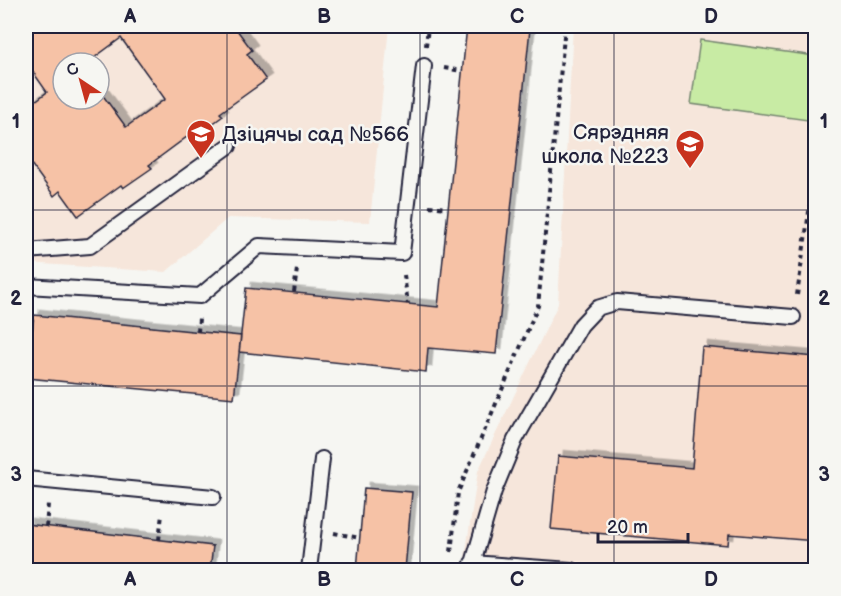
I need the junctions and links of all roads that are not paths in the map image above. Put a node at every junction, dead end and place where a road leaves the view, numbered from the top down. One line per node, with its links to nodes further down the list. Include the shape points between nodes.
1 (424, 66): 4 (lane, via 402,253 259,246 200,296)
2 (228, 146): 3 (lane, via 90,246)
3 (26, 251)
4 (26, 286)
5 (793, 317): 9 (lane, via 617,303 597,308 581,325 515,440 494,491)
6 (322, 459): 10 (lane)
7 (26, 479): 8 (lane)
8 (213, 497)
9 (471, 567): 11 (lane)
10 (309, 570)
11 (571, 570)

